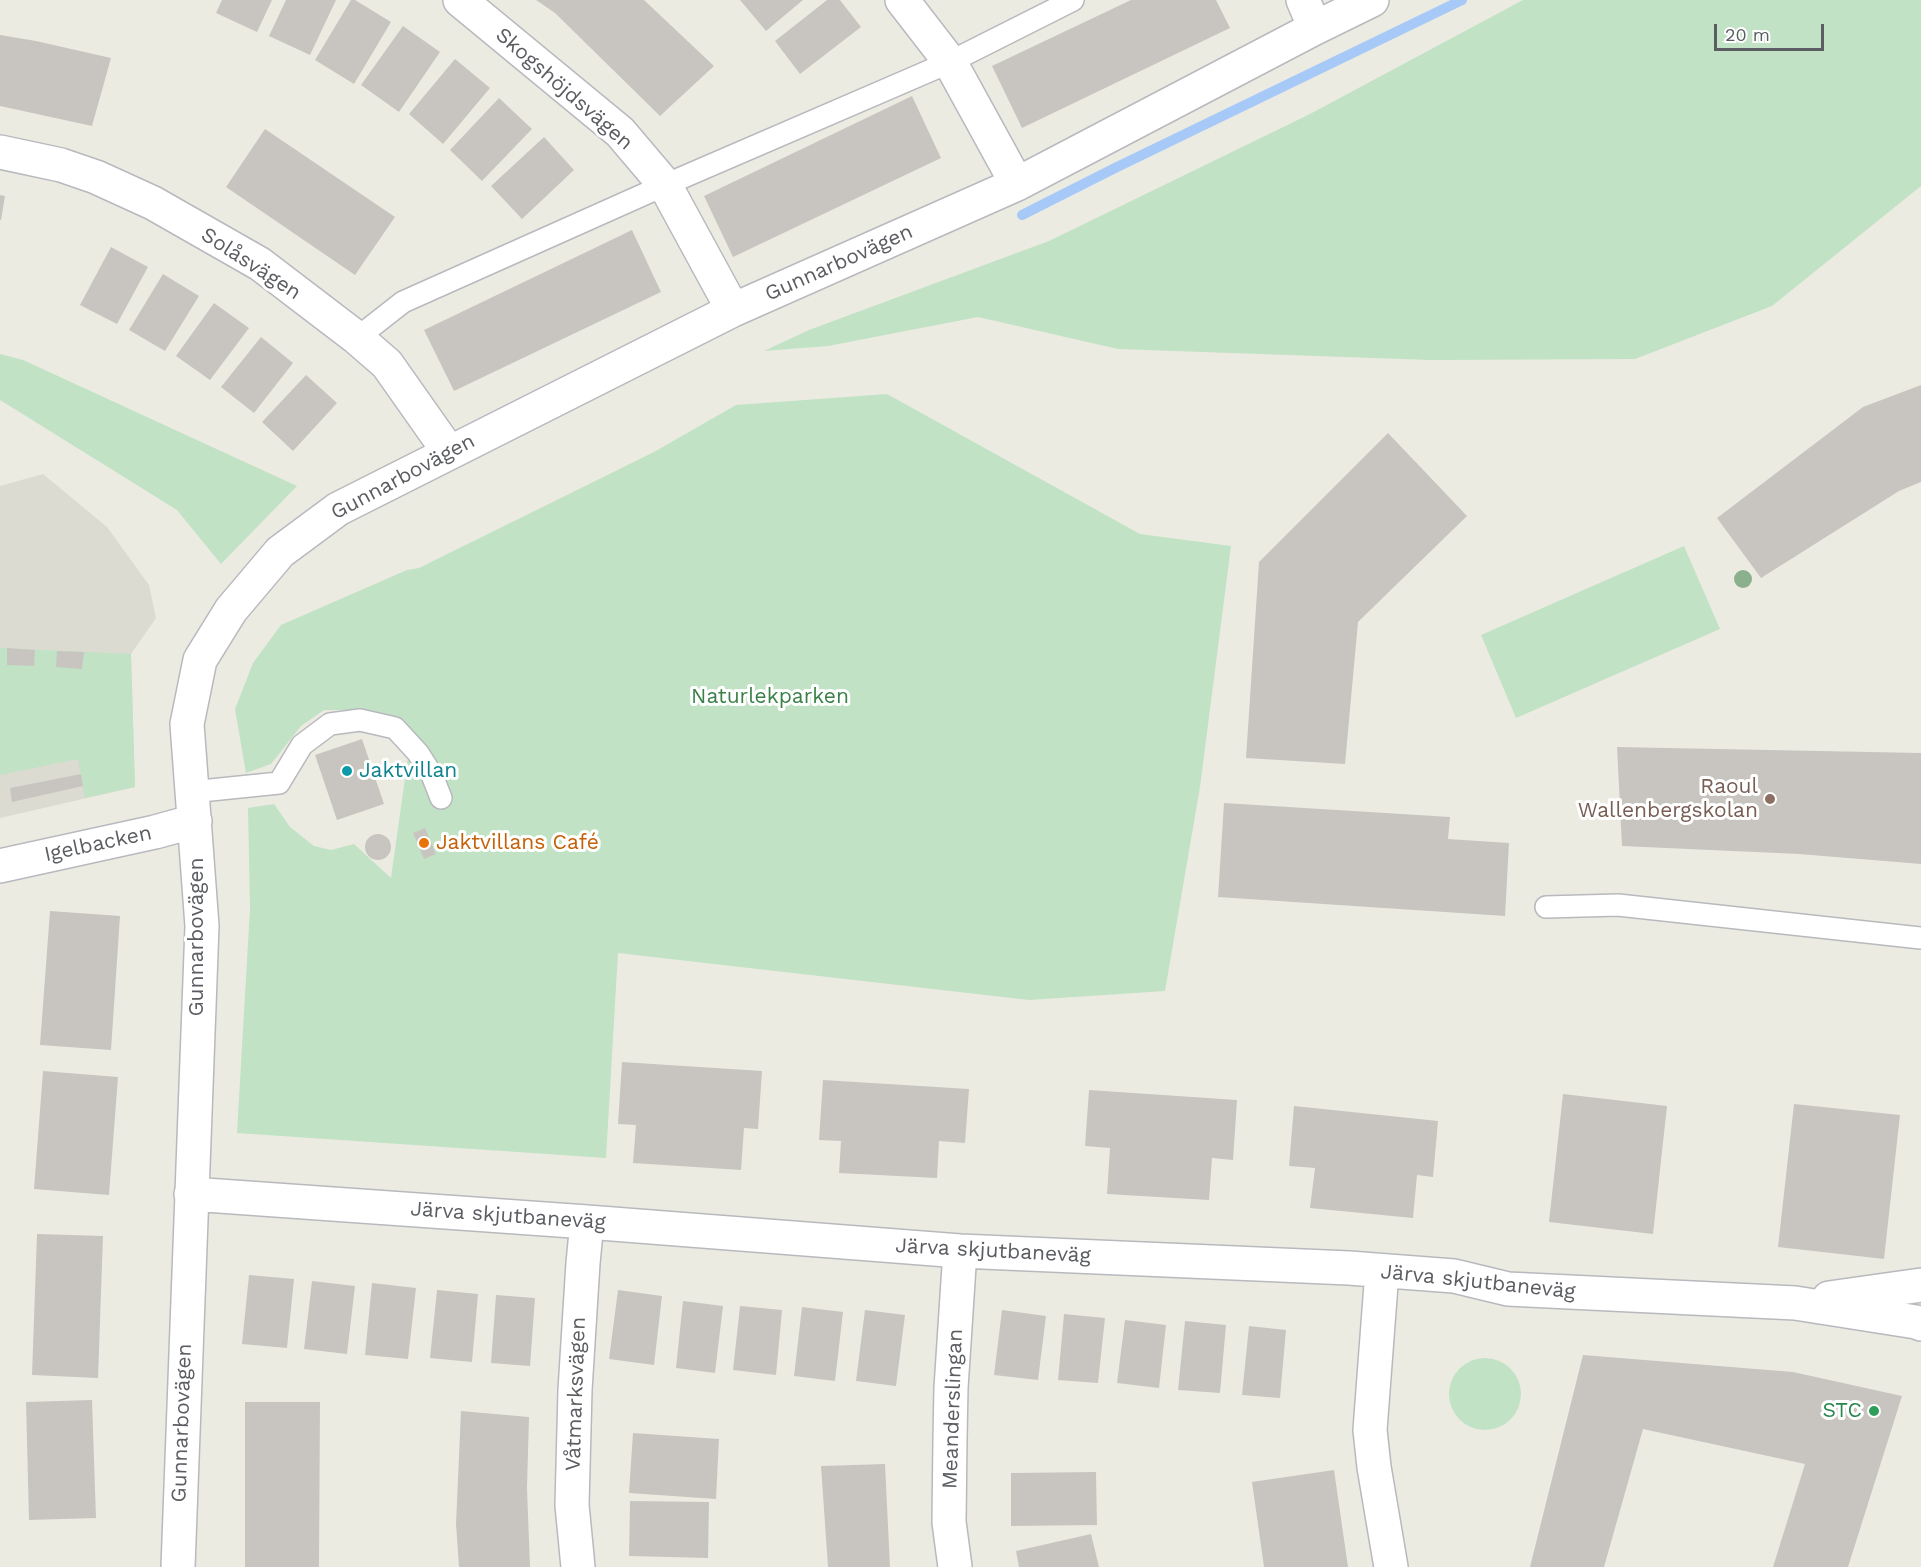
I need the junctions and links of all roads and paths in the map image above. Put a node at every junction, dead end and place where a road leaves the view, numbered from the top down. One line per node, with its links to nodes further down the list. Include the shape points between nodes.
1 (460, 0): 9 (street, Skogshöjdsvägen, via 620,132)
2 (902, 0): 6 (street)
3 (1073, 0): 6 (lane)
4 (1372, 0): 5 (street, Gunnarbovägen)
5 (1309, 14): 8 (street, Gunnarbovägen)
6 (950, 62): 8 (street); 9 (lane)
7 (0, 152): 11 (street, Solåsvägen, via 61,165 153,203 260,264)
8 (1017, 184): 10 (street, Gunnarbovägen)
9 (665, 185): 10 (street, Skogshöjdsvägen); 11 (lane, via 403,302)
10 (732, 310): 12 (street, Gunnarbovägen)
11 (357, 338): 12 (street, Solåsvägen, via 387,364)
12 (448, 452): 14 (street, Gunnarbovägen, via 338,509 280,552 231,610 200,660 187,724)
13 (441, 798): 14 (lane, via 418,753 395,728 360,720 330,724 302,745 279,783)
14 (193, 806): 15 (street, Igelbacken, via 155,832); 18 (street, Gunnarbovägen, via 202,926)
15 (0, 866)
16 (1546, 907): 17 (lane, via 1618,905)
17 (1921, 938)
18 (191, 1194): 19 (street, Järva skjutbaneväg); 25 (street, Gunnarbovägen)
19 (587, 1222): 20 (street, Järva skjutbaneväg); 26 (street, Våtmarksvägen, via 575,1390 572,1505)
20 (960, 1251): 21 (street, Järva skjutbaneväg); 27 (street, Meanderslingan, via 951,1388 949,1522)
21 (1382, 1271): 23 (street, Järva skjutbaneväg, via 1454,1276 1508,1289); 28 (street, via 1370,1430)
22 (1919, 1285): 23 (street, Järva skjutbaneväg)
23 (1795, 1303): 24 (street, Järva skjutbaneväg)
24 (1918, 1323)
25 (178, 1567)
26 (578, 1567)
27 (955, 1567)
28 (1391, 1567)

